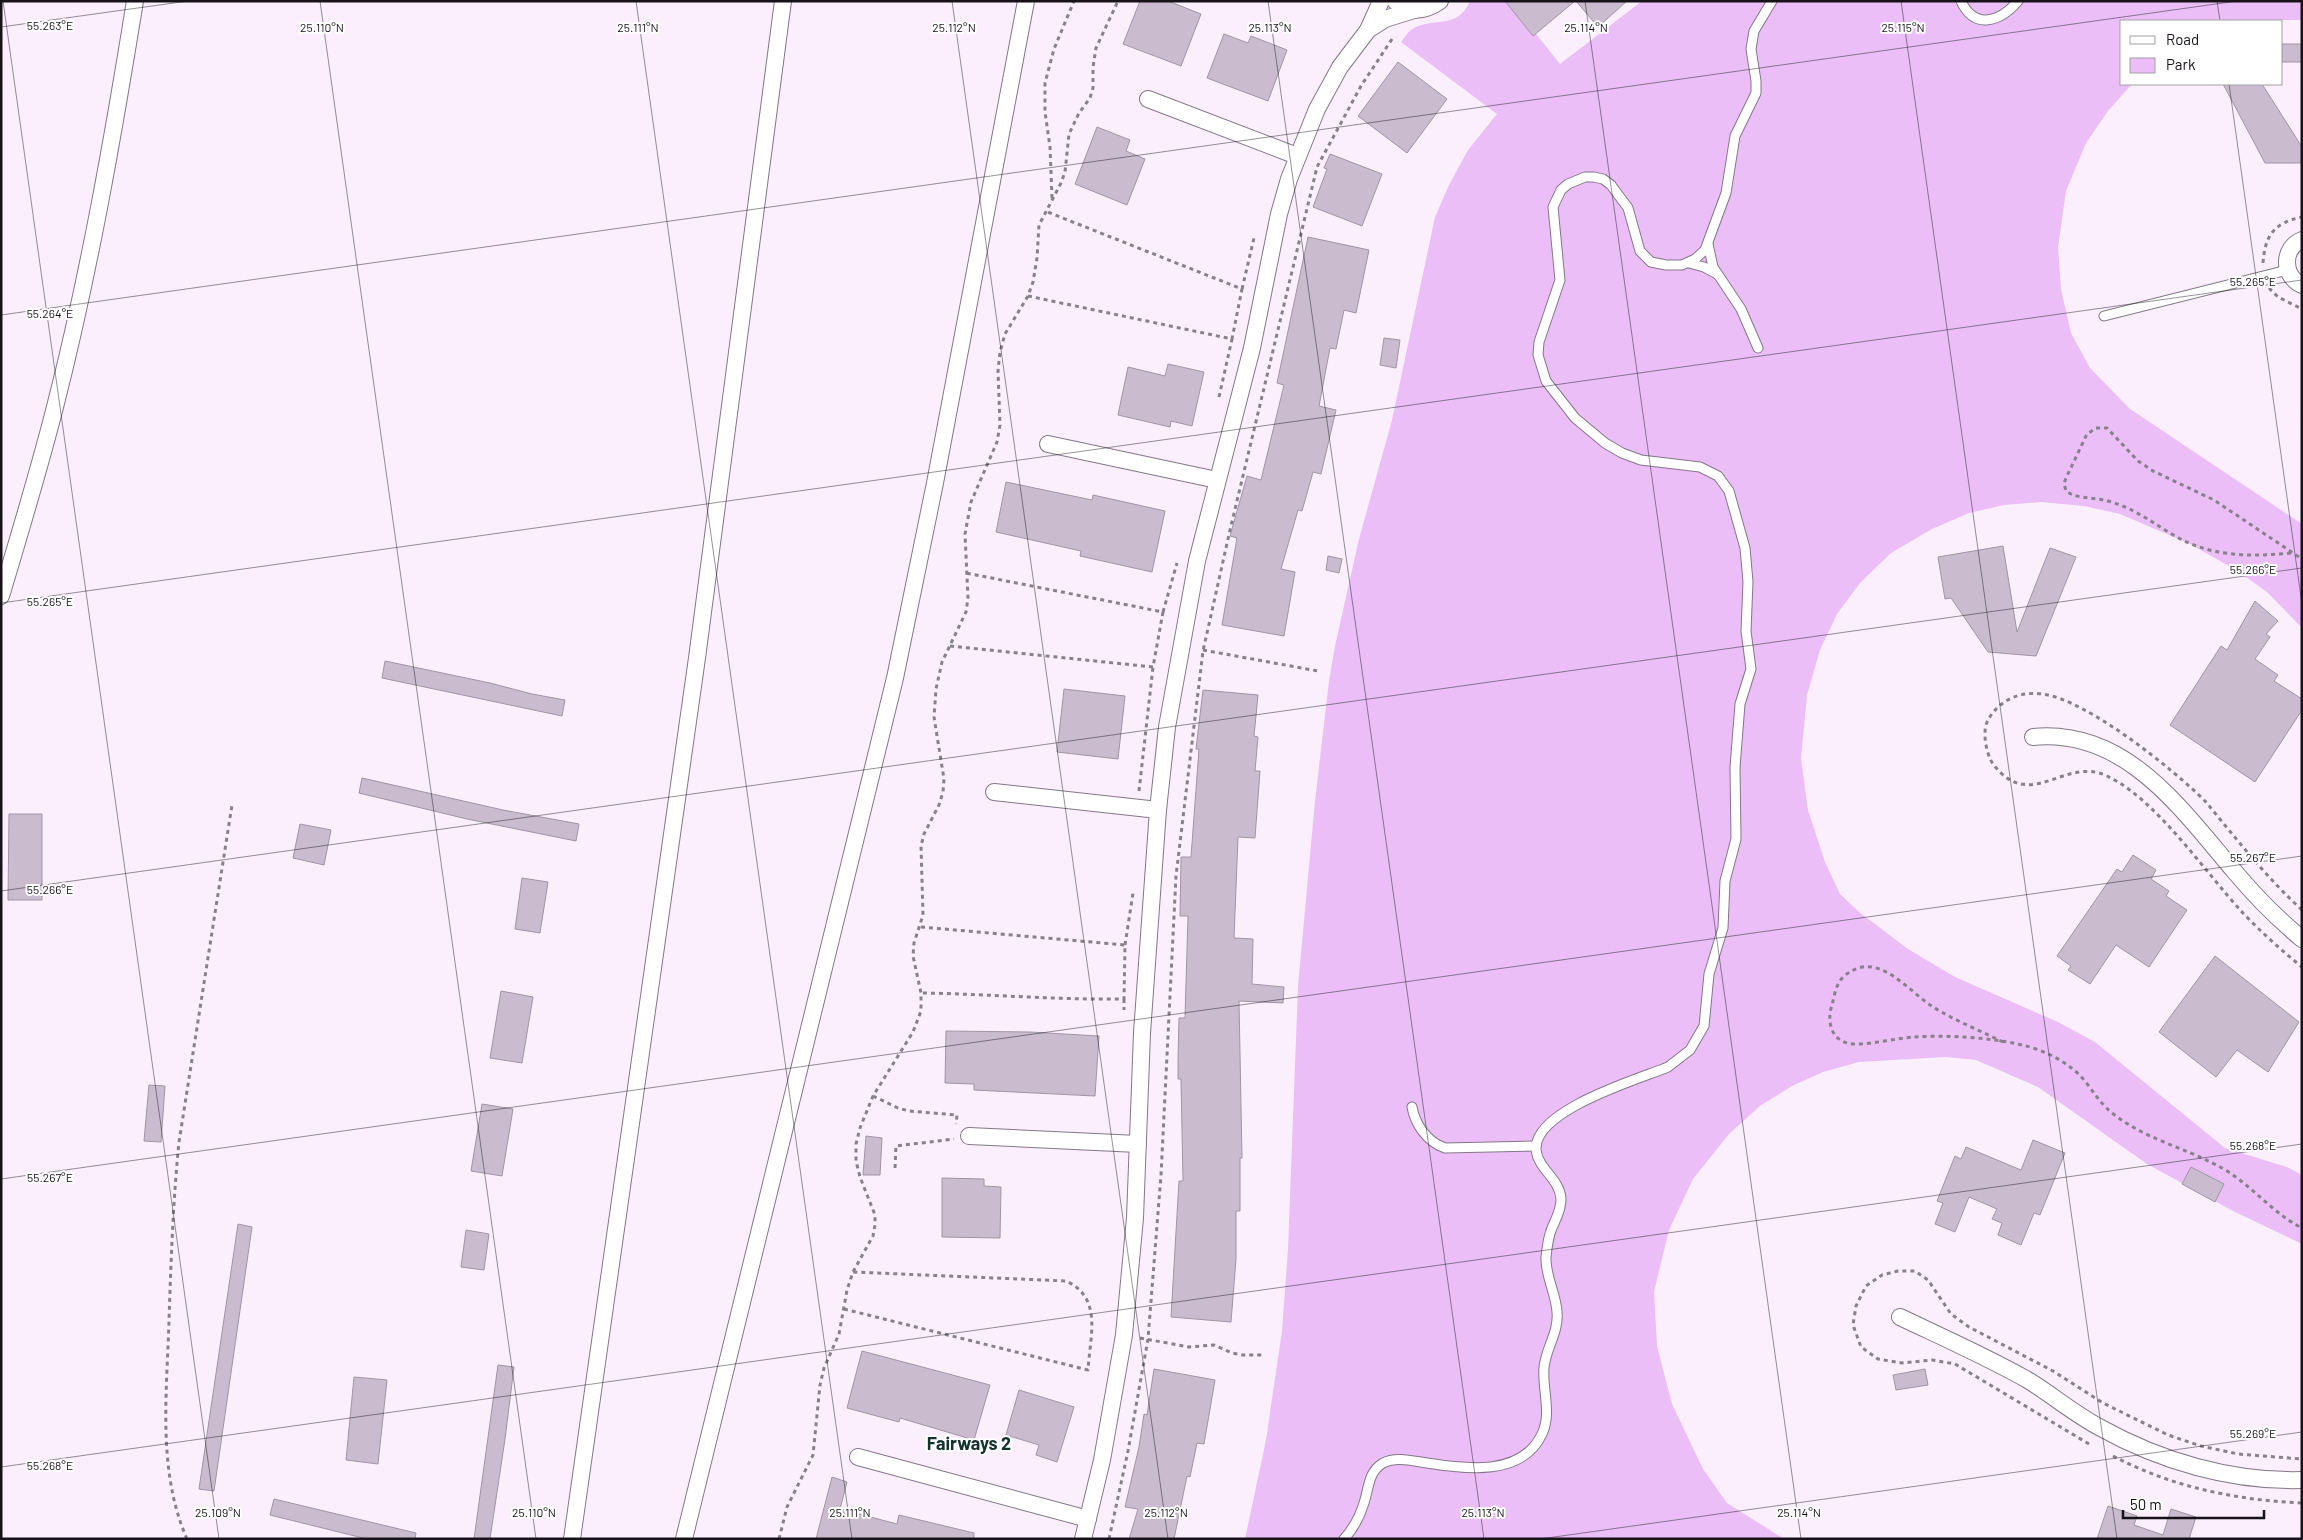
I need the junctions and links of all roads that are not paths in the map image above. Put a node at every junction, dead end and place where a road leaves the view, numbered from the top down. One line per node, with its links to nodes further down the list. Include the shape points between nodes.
1 (135, 1): 23 (street, via 72,335 39,467)
2 (783, 1): 36 (street, via 697,658)
3 (1026, 1): 37 (street, via 895,678)
4 (1381, 1): 10 (street)
5 (1440, 1): 9 (street, via 1424,10)
6 (1772, 1): 14 (lane, via 1754,31 1751,49 1756,93 1736,136 1726,193)
7 (1961, 1): 8 (lane, via 1968,12 1984,20 2002,17)
8 (2018, 1)
9 (1405, 8): 10 (street)
10 (1368, 30): 12 (street, via 1328,88)
11 (1148, 100): 12 (street)
12 (1297, 156): 22 (street, via 1279,214 1252,348)
13 (2302, 240): 16 (street, via 2292,246)
14 (1708, 244): 15 (lane, via 1701,255); 17 (lane)
15 (1689, 262): 17 (lane); 31 (lane, via 1658,265 1645,257 1628,208 1618,192 1603,179 1585,177 1576,180 1556,198 1553,216 1560,280 1543,328 1538,355 1546,381 1589,432 1622,453 1641,460 1700,467 1724,483 1733,501 1746,556 1746,631 1751,669 1740,704 1734,767 1736,839 1725,881 1722,934 1708,981 1704,1026 1680,1060 1572,1107 1541,1133)
16 (2287, 270): 18 (street); 19 (lane)
17 (1717, 274): 20 (lane, via 1741,309)
18 (2302, 285)
19 (2104, 316)
20 (1758, 348)
21 (1048, 444): 22 (street)
22 (1217, 480): 26 (street, via 1196,562 1167,727)
23 (1, 596)
24 (2033, 737): 27 (street, via 2060,736 2086,741 2137,768 2170,797 2255,894)
25 (994, 792): 26 (street)
26 (1158, 810): 30 (street, via 1142,1033)
27 (2302, 940)
28 (1412, 1107): 31 (lane, via 1422,1131 1435,1144 1445,1148)
29 (969, 1136): 30 (street)
30 (1138, 1144): 35 (street, via 1124,1335)
31 (1536, 1146): 39 (lane, via 1540,1160 1554,1179 1561,1196 1559,1214 1547,1244 1546,1260 1557,1315 1544,1368 1547,1406 1542,1434 1524,1456 1498,1467 1459,1467 1402,1460 1381,1464 1371,1475 1360,1514)
32 (1900, 1317): 34 (street, via 2001,1365 2097,1426 2134,1445 2213,1471 2254,1478)
33 (858, 1457): 35 (street)
34 (2302, 1480)
35 (1088, 1519): 38 (street)
36 (572, 1539)
37 (684, 1539)
38 (1083, 1539)
39 (1344, 1539)

